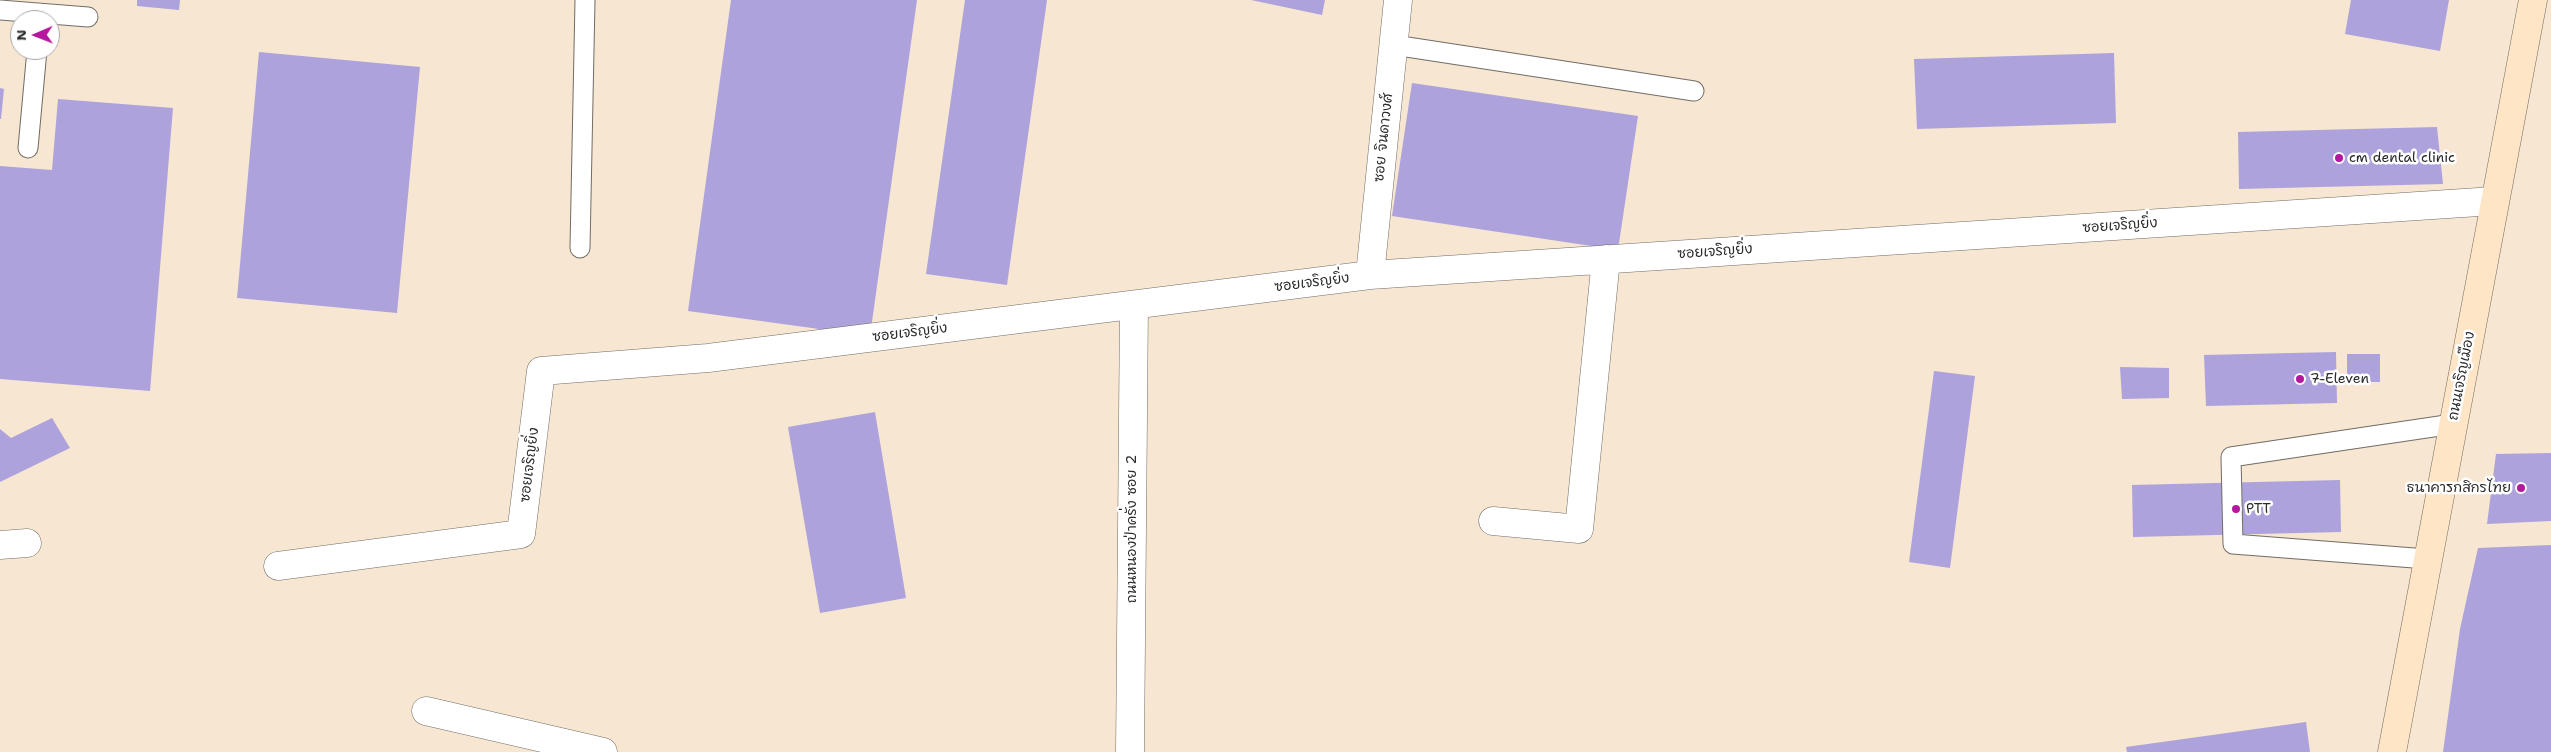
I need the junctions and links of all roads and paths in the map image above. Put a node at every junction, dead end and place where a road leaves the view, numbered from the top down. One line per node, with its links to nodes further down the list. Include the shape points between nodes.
1 (585, 0): 11 (lane)
2 (1398, 0): 6 (street, ซอย จินดาวงศ์)
3 (2533, 0): 10 (main road, ถนนเจริญเมือง)
4 (60, 17): 5 (lane)
5 (88, 17)
6 (1394, 44): 8 (lane); 13 (street, ซอย จินดาวงศ์)
7 (36, 60): 9 (lane)
8 (1694, 91)
9 (28, 148)
10 (2494, 201): 12 (street, ซอยเจริญยิ่ง); 15 (main road, ถนนเจริญเมือง)
11 (580, 248)
12 (1606, 259): 13 (street, ซอยเจริญยิ่ง); 16 (street, via 1579,529)
13 (1370, 275): 14 (street, ซอยเจริญยิ่ง)
14 (1134, 306): 20 (street, ซอยเจริญยิ่ง, via 708,358 541,371 521,534); 23 (street, ถนนหนองป่าครั่ง ซอย 2)
15 (2452, 424): 19 (main road, ถนนเจริญเมือง); 19 (lane, via 2231,457 2233,544)
16 (1493, 521)
17 (27, 543): 18 (street)
18 (0, 545)
19 (2427, 559): 24 (main road, ถนนเจริญเมือง)
20 (278, 566)
21 (426, 711): 22 (street)
22 (603, 752)
23 (1130, 752)
24 (2392, 752)

